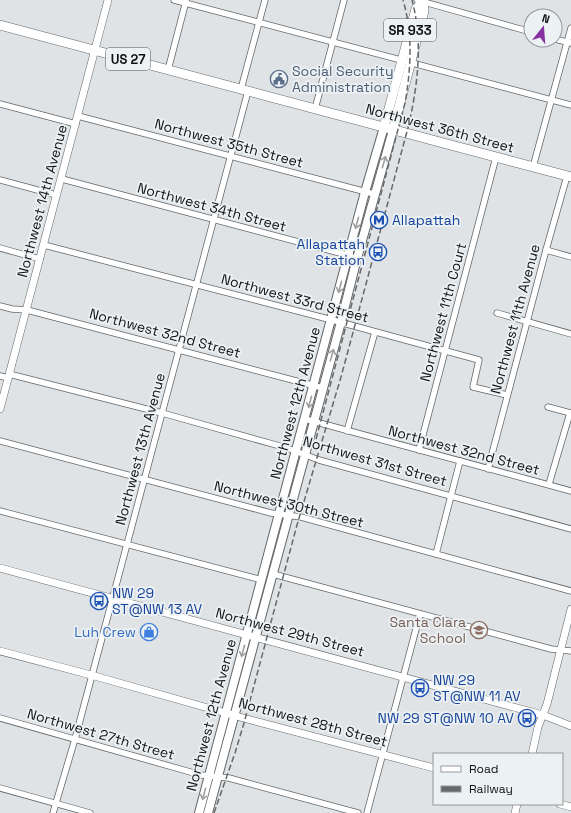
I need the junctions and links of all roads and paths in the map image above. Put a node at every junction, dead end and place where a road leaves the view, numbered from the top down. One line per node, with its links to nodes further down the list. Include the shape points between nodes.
1 (108, 0): 13 (street, Northwest 14th Avenue)
2 (174, 0): 6 (street)
3 (265, 0): 7 (street, Northwest 13th Avenue)
4 (344, 0): 11 (street)
5 (421, 1): 10 (street); 14 (main road, Northwest 12th Avenue / SR 933, via 416,9)
6 (186, 2): 7 (street); 15 (street)
7 (259, 23): 11 (street); 16 (street, Northwest 13th Avenue)
8 (0, 25): 13 (main road, Northwest 36th Street / US 27)
9 (571, 28): 12 (street)
10 (523, 30)
11 (333, 43): 14 (street); 20 (street)
12 (569, 43): 17 (street)
13 (96, 51): 15 (main road, Northwest 36th Street / US 27); 21 (street, Northwest 14th Avenue)
14 (406, 61): 17 (street); 23 (main road, Northwest 12th Avenue / SR 933)
15 (168, 70): 16 (main road, Northwest 36th Street / US 27)
16 (244, 90): 20 (main road, Northwest 36th Street / US 27); 24 (street, Northwest 13th Avenue)
17 (552, 100): 19 (street); 26 (street)
18 (0, 104): 22 (street)
19 (571, 105)
20 (315, 109): 23 (main road, Northwest 36th Street / US 27)
21 (78, 116): 22 (street, Northwest 14th Avenue); 24 (street, Northwest 35th Street)
22 (76, 124): 28 (street, Northwest 14th Avenue)
23 (388, 129): 25 (main road, Northwest 36th Street / US 27); 30 (main road, Northwest 12th Avenue / SR 933); 31 (main road, Northwest 12th Avenue / SR 933, one-way to 23)
24 (231, 156): 30 (street, Northwest 35th Street); 33 (street, Northwest 13th Avenue)
25 (496, 157): 26 (main road, Northwest 36th Street / US 27); 51 (street, Northwest 11th Court)
26 (533, 167): 27 (main road, Northwest 36th Street / US 27)
27 (569, 177): 36 (street, Northwest 11th Avenue)
28 (62, 179): 32 (street, Northwest 14th Avenue); 33 (street, Northwest 34th Street)
29 (0, 180): 32 (street)
30 (365, 192): 31 (street, Northwest 35th Street); 37 (main road, Northwest 12th Avenue / SR 933, one-way to 37)
31 (374, 194): 39 (main road, Northwest 12th Avenue / SR 933)
32 (56, 195): 34 (street, Northwest 14th Avenue)
33 (214, 220): 37 (street, Northwest 34th Street); 41 (street, Northwest 13th Avenue)
34 (44, 245): 40 (street, Northwest 14th Avenue); 41 (street, Northwest 33rd Street)
35 (0, 248): 40 (street)
36 (546, 250): 38 (street); 47 (street, Northwest 11th Avenue)
37 (349, 255): 39 (street, Northwest 34th Street); 45 (main road, Northwest 12th Avenue / SR 933, one-way to 45)
38 (571, 257)
39 (357, 258): 46 (main road, Northwest 12th Avenue / SR 933)
40 (40, 259): 43 (street, Northwest 14th Avenue)
41 (196, 284): 45 (street, Northwest 33rd Street); 50 (street, Northwest 13th Avenue)
42 (0, 306): 43 (street, Northwest 32nd Street)
43 (27, 310): 50 (street, Northwest 32nd Street); 53 (street, Northwest 14th Avenue)
44 (497, 313): 47 (street)
45 (332, 320): 46 (street, Northwest 33rd Street); 54 (main road, Northwest 12th Avenue / SR 933)
46 (341, 322): 48 (street, Northwest 33rd Street); 54 (main road, Northwest 12th Avenue / SR 933, one-way to 46)
47 (528, 322): 49 (street); 55 (street, Northwest 11th Avenue)
48 (374, 332): 51 (street, Northwest 33rd Street); 61 (street)
49 (571, 334)
50 (179, 350): 54 (street, Northwest 32nd Street); 58 (street, Northwest 13th Avenue)
51 (446, 350): 55 (street, Northwest 33rd Street, via 479,360 473,387); 63 (street, Northwest 11th Court)
52 (0, 376): 53 (street, Northwest 31st Street)
53 (8, 376): 57 (street, Northwest 14th Avenue); 58 (street, Northwest 31st Street)
54 (319, 386): 60 (main road, Northwest 12th Avenue / SR 933)
55 (507, 396): 67 (street, Northwest 11th Avenue)
56 (548, 407): 59 (street)
57 (0, 409)
58 (162, 413): 64 (street, Northwest 31st Street); 68 (street, Northwest 13th Avenue)
59 (570, 413): 69 (street)
60 (310, 420): 61 (street, Northwest 32nd Street); 64 (main road, Northwest 12th Avenue / SR 933); 65 (main road, Northwest 12th Avenue / SR 933)
61 (347, 431): 63 (street, Northwest 32nd Street)
62 (0, 441): 68 (street, Northwest 30th Street)
63 (419, 450): 66 (street, Northwest 32nd Street)
64 (297, 451): 65 (street, Northwest 31st Street); 73 (main road, Northwest 12th Avenue / SR 933)
65 (305, 455): 71 (street, Northwest 31st Street); 74 (main road, Northwest 12th Avenue / SR 933)
66 (460, 462): 67 (street, Northwest 32nd Street); 71 (street)
67 (488, 469): 69 (street, Northwest 32nd Street)
68 (144, 479): 73 (street, Northwest 30th Street); 77 (street, Northwest 13th Avenue)
69 (549, 484): 70 (street, Northwest 32nd Street)
70 (571, 491)
71 (451, 496): 75 (street, Northwest 31st Street); 78 (street)
72 (0, 511): 77 (street)
73 (280, 514): 74 (street, Northwest 30th Street); 76 (main road, Northwest 12th Avenue / SR 933)
74 (289, 516): 78 (street, Northwest 30th Street); 80 (main road, Northwest 12th Avenue / SR 933)
75 (571, 530)
76 (273, 541): 80 (main road, via 274,553 270,569); 81 (main road, Northwest 12th Avenue / SR 933)
77 (127, 544): 81 (street); 83 (street, Northwest 13th Avenue)
78 (436, 554): 82 (street, Northwest 30th Street)
79 (0, 568): 83 (street, Northwest 29th Street)
80 (273, 574): 84 (main road, Northwest 12th Avenue / SR 933); 86 (street)
81 (262, 580): 84 (main road, via 265,587); 87 (main road, Northwest 12th Avenue / SR 933)
82 (571, 591)
83 (113, 598): 87 (street, Northwest 29th Street); 91 (street, Northwest 13th Avenue)
84 (263, 610): 87 (main road, Northwest 12th Avenue / SR 933)
85 (571, 612): 88 (street)
86 (420, 614): 88 (street); 92 (street)
87 (252, 635): 92 (street, Northwest 29th Street); 93 (main road, Northwest 12th Avenue / SR 933)
88 (560, 650): 90 (street); 94 (street)
89 (0, 651): 91 (street, Northwest 28th Street)
90 (571, 651)
91 (91, 675): 93 (street, Northwest 28th Street); 97 (street, Northwest 13th Avenue)
92 (403, 677): 94 (street, Northwest 29th Street); 99 (street)
93 (231, 715): 99 (street, Northwest 28th Street); 101 (main road, Northwest 12th Avenue / SR 933); 102 (main road, Northwest 12th Avenue / SR 933)
94 (543, 715): 96 (street, Northwest 29th Street); 98 (street)
95 (0, 718): 97 (street, Northwest 27th Street)
96 (571, 726)
97 (75, 739): 101 (street, Northwest 27th Street); 104 (street, Northwest 13th Avenue)
98 (532, 753)
99 (383, 754): 100 (street, Northwest 28th Street); 110 (street)
100 (433, 768)
101 (210, 776): 102 (street, Northwest 27th Street); 107 (main road, Northwest 12th Avenue / SR 933, one-way to 107)
102 (218, 777): 108 (main road, Northwest 12th Avenue / SR 933); 109 (street, Northwest 27th Street)
103 (0, 788): 104 (street)
104 (56, 803): 105 (street, Northwest 13th Avenue); 106 (street)
105 (53, 813)
106 (90, 813)
107 (199, 813)
108 (208, 813)
109 (358, 813)
110 (367, 813)

